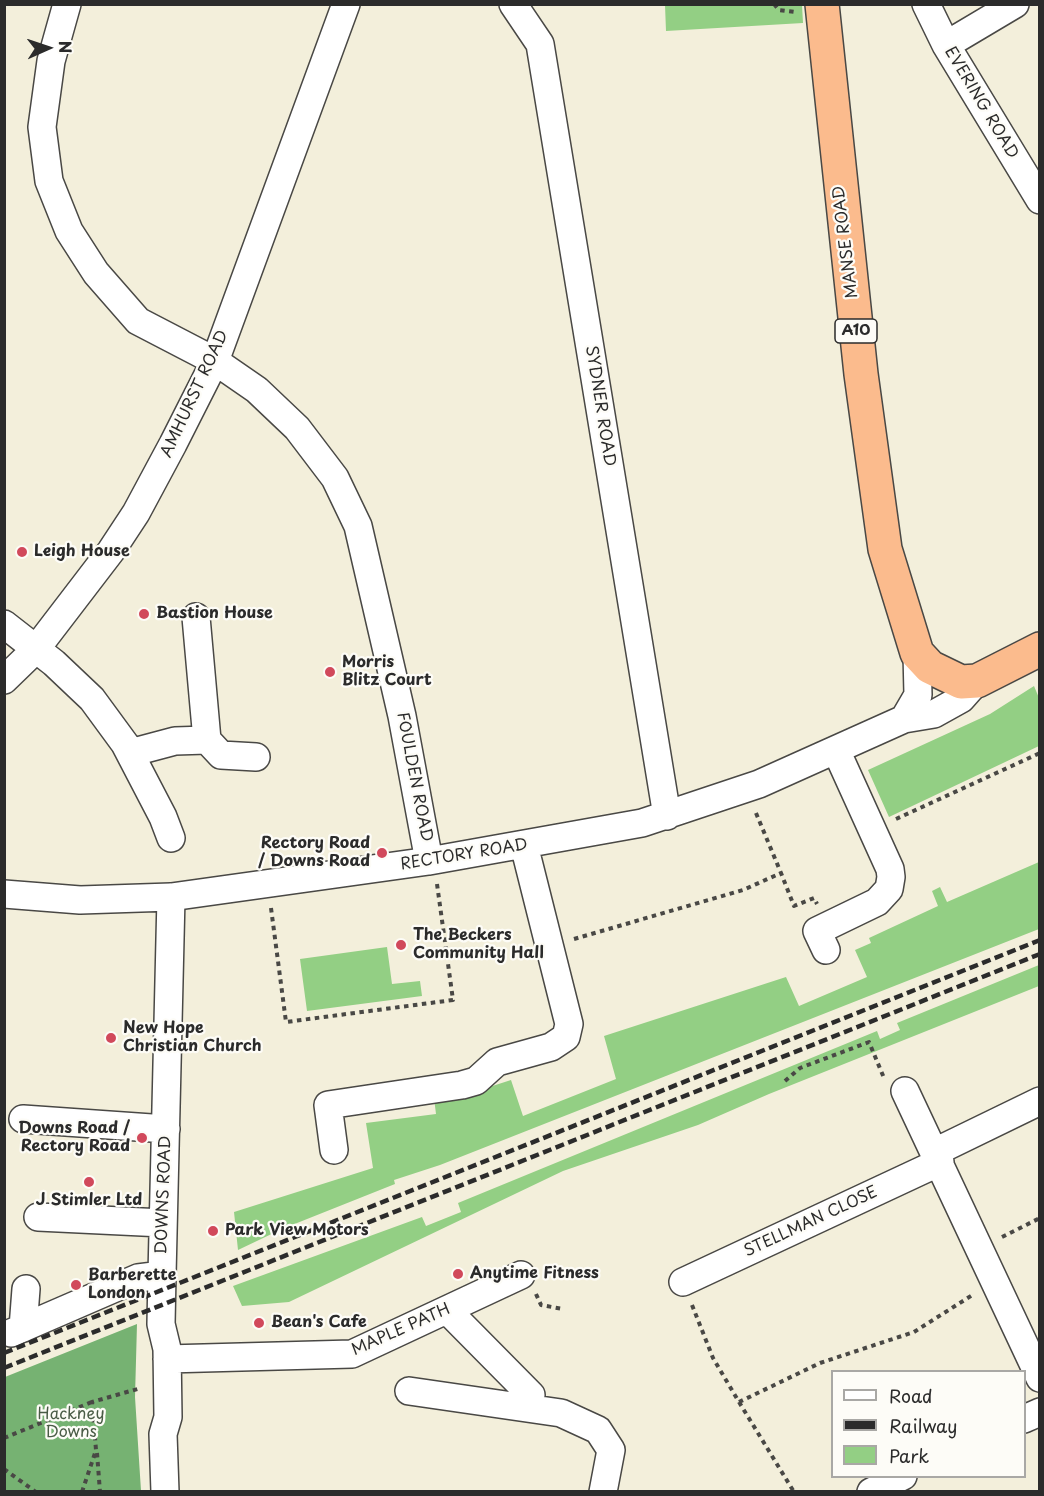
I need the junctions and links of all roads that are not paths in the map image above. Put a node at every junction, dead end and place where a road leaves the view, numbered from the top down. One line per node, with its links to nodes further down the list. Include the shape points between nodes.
1 (67, 4): 9 (street, FOULDEN ROAD, via 51,61 42,127 49,181 69,231 96,273 138,321)
2 (346, 4): 9 (street, AMHURST ROAD)
3 (513, 4): 22 (street, SYDNER ROAD, via 540,44)
4 (822, 4): 13 (highway, MANSE ROAD / A10, via 859,363 885,549)
5 (926, 4): 7 (street, EVERING ROAD)
6 (1015, 4): 7 (street)
7 (946, 45): 8 (street, EVERING ROAD)
8 (1040, 200)
9 (215, 360): 12 (street, AMHURST ROAD, via 136,513); 25 (street, FOULDEN ROAD, via 257,390 297,428 336,478 358,526)
10 (196, 617): 18 (street)
11 (4, 624): 12 (street)
12 (36, 649): 15 (street, AMHURST ROAD); 20 (street, via 92,699)
13 (917, 653): 16 (highway, via 930,667 961,682); 17 (street, via 918,695)
14 (1038, 653): 16 (highway, RECTORY ROAD)
15 (4, 680)
16 (977, 681): 17 (street, RECTORY ROAD, via 952,705 934,714)
17 (904, 719): 19 (street, RECTORY ROAD)
18 (207, 740): 20 (street, via 175,741); 21 (street, via 221,755)
19 (836, 750): 22 (street, RECTORY ROAD, via 759,784); 28 (street, via 890,869 889,889)
20 (130, 753): 23 (street)
21 (256, 757)
22 (667, 816): 24 (street, RECTORY ROAD)
23 (171, 838)
24 (524, 845): 25 (street, RECTORY ROAD); 33 (street, via 569,1024 566,1037 551,1047 497,1062 476,1081 328,1105)
25 (433, 871): 27 (street, RECTORY ROAD)
26 (4, 894): 27 (street, RECTORY ROAD, via 80,900)
27 (171, 897): 32 (street, DOWNS ROAD)
28 (826, 938)
29 (905, 1091): 34 (street)
30 (1040, 1101): 34 (street, STELLMAN CLOSE)
31 (23, 1119): 32 (street)
32 (166, 1129): 36 (street, DOWNS ROAD)
33 (334, 1150)
34 (937, 1157): 39 (street, STELLMAN CLOSE); 42 (street, via 995,1280)
35 (38, 1217): 36 (street)
36 (163, 1224): 37 (street, DOWNS ROAD)
37 (162, 1275): 40 (street, via 138,1278 17,1330); 43 (street, DOWNS ROAD, via 161,1324)
38 (526, 1281): 41 (street, MAPLE PATH)
39 (683, 1282)
40 (26, 1289)
41 (447, 1310): 43 (street, MAPLE PATH, via 352,1354); 46 (street)
42 (1032, 1339): 44 (street)
43 (168, 1359): 50 (street, DOWNS ROAD, via 163,1434)
44 (1040, 1378)
45 (409, 1391): 51 (street, via 561,1413 598,1430 611,1450)
46 (531, 1395)
47 (1040, 1412): 48 (street)
48 (1026, 1418)
49 (899, 1478): 52 (street)
50 (165, 1491)
51 (603, 1491)
52 (871, 1491)

